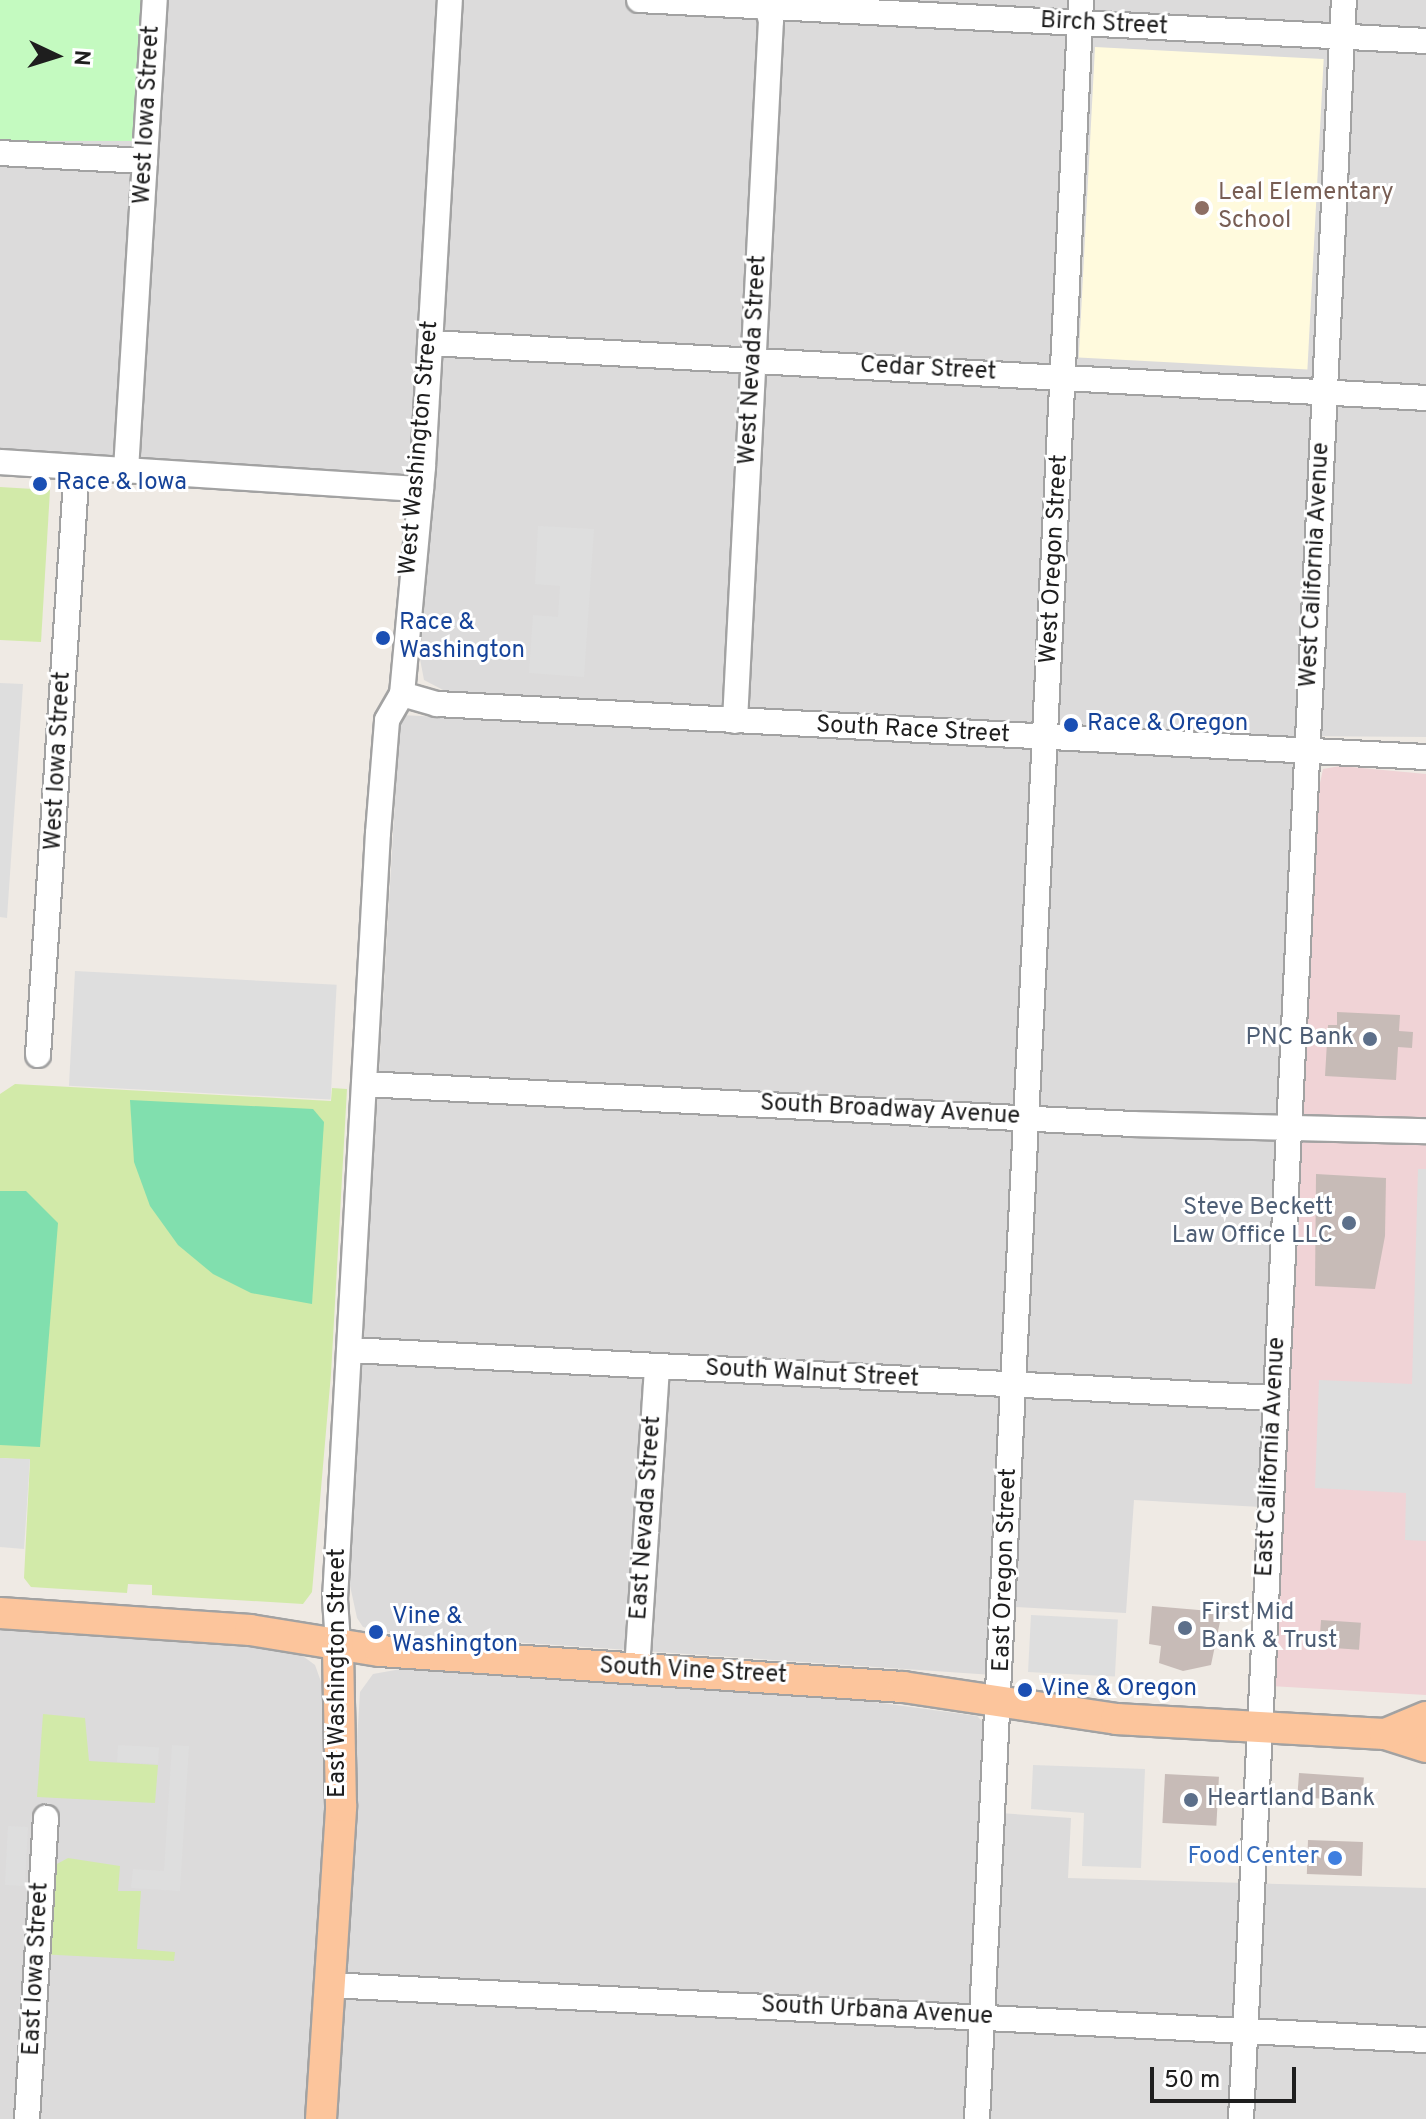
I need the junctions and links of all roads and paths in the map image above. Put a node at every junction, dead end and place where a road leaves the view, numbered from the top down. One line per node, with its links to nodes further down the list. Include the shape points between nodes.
1 (155, 0): 10 (street, West Iowa Street)
2 (450, 0): 11 (street, West Washington Street)
3 (639, 0): 5 (street, Birch Street)
4 (1344, 0): 7 (street, West California Avenue)
5 (766, 4): 6 (street, Birch Street); 12 (street, West Nevada Street)
6 (1080, 12): 7 (street, Birch Street); 13 (street, West Oregon Street)
7 (1342, 38): 8 (street, Birch Street); 14 (street, West California Avenue)
8 (1426, 41)
9 (0, 153): 10 (street)
10 (145, 161): 18 (street, West Iowa Street)
11 (430, 343): 12 (street, Cedar Street); 19 (street, West Washington Street)
12 (755, 361): 13 (street, Cedar Street); 21 (street, West Nevada Street)
13 (1064, 378): 14 (street, Cedar Street); 22 (street, West Oregon Street)
14 (1325, 391): 15 (street, Cedar Street); 23 (street, West California Avenue)
15 (1426, 398)
16 (0, 462): 17 (street)
17 (77, 467): 18 (street); 25 (street, West Iowa Street)
18 (126, 470): 19 (street)
19 (421, 489): 20 (street, West Washington Street)
20 (402, 694): 21 (street, South Race Street, via 437,704); 26 (street, West Washington Street, via 386,728)
21 (735, 721): 22 (street, South Race Street)
22 (1046, 739): 23 (street, South Race Street); 27 (street, West Oregon Street)
23 (1306, 753): 24 (street, South Race Street); 28 (street, West California Avenue)
24 (1426, 757)
25 (38, 1055)
26 (364, 1084): 27 (street, South Broadway Avenue); 30 (street, East Washington Street)
27 (1026, 1118): 28 (street, South Broadway Avenue); 32 (street, East Oregon Street)
28 (1286, 1130): 29 (street, South Broadway Avenue); 33 (street, East California Avenue)
29 (1423, 1136)
30 (350, 1350): 31 (street, South Walnut Street); 35 (street, East Washington Street)
31 (657, 1368): 32 (street, South Walnut Street); 36 (street, East Nevada Street)
32 (1015, 1384): 33 (street, South Walnut Street); 37 (street, East Oregon Street)
33 (1275, 1398): 39 (street, East California Avenue)
34 (0, 1613): 35 (main road, South Vine Street, via 210,1626)
35 (338, 1643): 36 (main road, South Vine Street); 43 (main road, East Washington Street, via 343,1737)
36 (637, 1669): 37 (main road, South Vine Street, via 903,1687)
37 (1000, 1703): 39 (main road, South Vine Street, via 1116,1719); 44 (street, East Oregon Street)
38 (1426, 1717): 40 (main road, South Vine Street)
39 (1263, 1727): 40 (main road, South Vine Street); 45 (street, East California Avenue)
40 (1385, 1734): 41 (main road, South Vine Street)
41 (1426, 1747)
42 (46, 1818): 47 (street, East Iowa Street)
43 (328, 1985): 44 (street, South Urbana Avenue); 48 (main road, East Washington Street)
44 (982, 2018): 45 (street, South Urbana Avenue); 49 (street, East Oregon Street)
45 (1246, 2029): 46 (street, South Urbana Avenue); 50 (street, East California Avenue)
46 (1426, 2040)
47 (27, 2119)
48 (321, 2119)
49 (977, 2119)
50 (1241, 2119)

